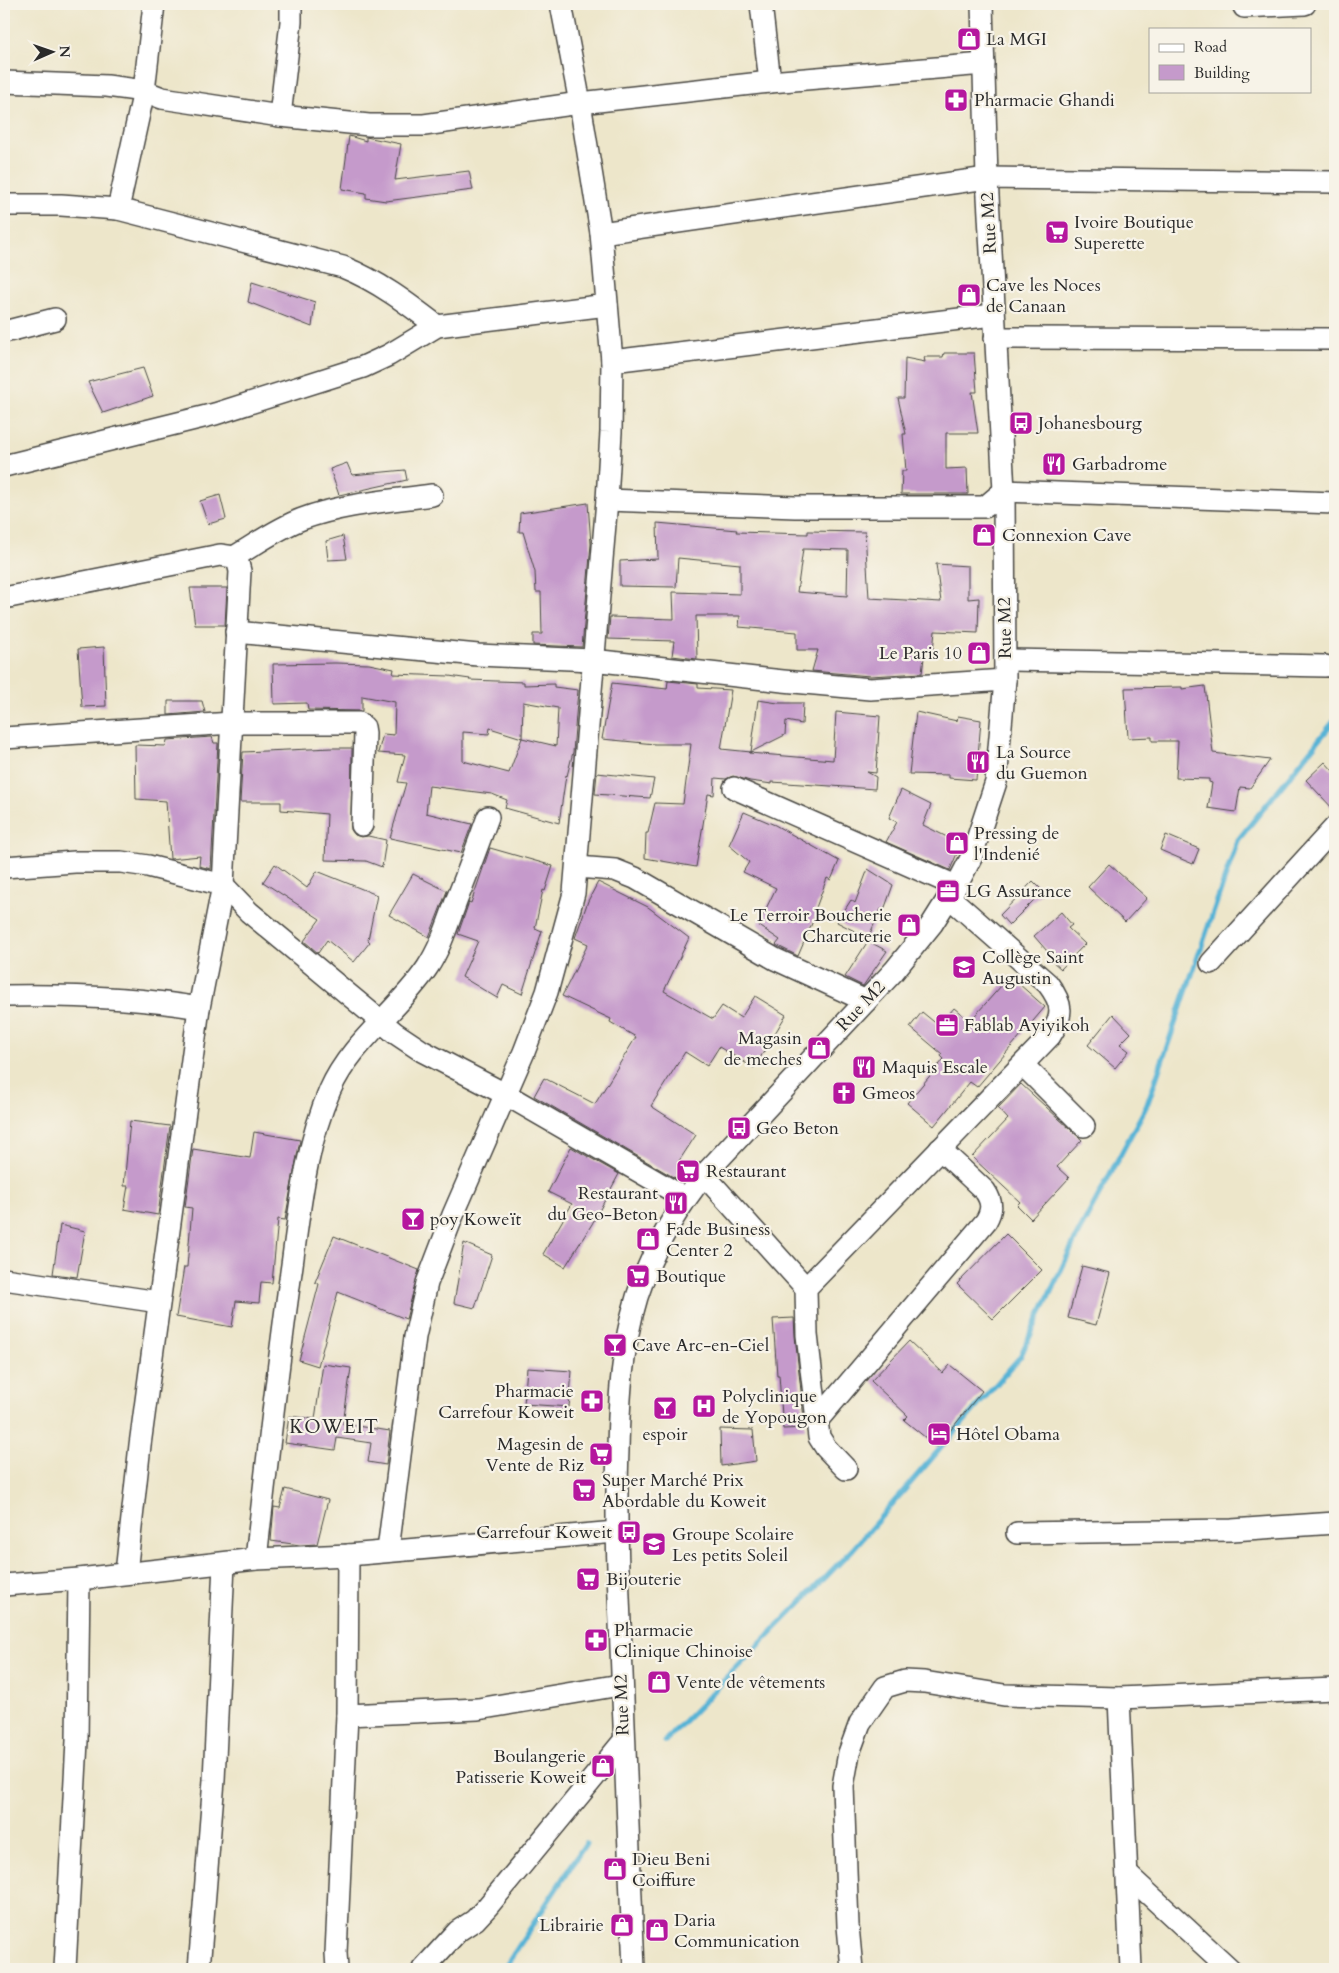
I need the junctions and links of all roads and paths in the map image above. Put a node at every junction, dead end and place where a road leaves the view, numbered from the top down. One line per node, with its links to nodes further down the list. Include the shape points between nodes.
1 (154, 4): 11 (street)
2 (291, 4): 13 (street)
3 (561, 4): 12 (street)
4 (761, 4): 10 (street)
5 (982, 4): 8 (street, Rue M2)
6 (1305, 4): 7 (street)
7 (1244, 7)
8 (984, 64): 10 (street); 14 (street, Rue M2)
9 (4, 82): 11 (street, via 73,83)
10 (770, 82): 12 (street)
11 (144, 91): 13 (street, via 162,98); 17 (street)
12 (580, 103): 13 (street, via 401,126); 18 (street)
13 (280, 116)
14 (987, 178): 15 (street); 18 (street); 20 (street, Rue M2)
15 (1335, 182)
16 (4, 205): 17 (street)
17 (118, 209): 22 (street, via 343,267 388,289)
18 (602, 233): 19 (street)
19 (607, 305): 22 (street); 26 (street)
20 (993, 315): 24 (street, Rue M2); 26 (street)
21 (55, 319): 23 (street)
22 (437, 326): 27 (street, via 364,367 206,417)
23 (4, 332)
24 (995, 338): 25 (street); 28 (street, Rue M2)
25 (1335, 339)
26 (612, 361): 30 (street)
27 (4, 466)
28 (1004, 491): 30 (street, via 985,507 795,506); 31 (street); 37 (street, Rue M2)
29 (432, 495): 32 (street, via 304,518)
30 (607, 500): 35 (street)
31 (1335, 503)
32 (234, 557): 33 (street, via 220,555); 34 (street, via 240,572)
33 (4, 598)
34 (236, 632): 35 (street, via 478,655); 38 (street)
35 (592, 660): 37 (street, via 870,689); 45 (street)
36 (1325, 666): 37 (street)
37 (1005, 670): 47 (street, Rue M2, via 996,782 974,850)
38 (232, 723): 39 (street); 42 (street, via 359,723 365,733); 46 (street)
39 (4, 738)
40 (734, 788): 47 (street)
41 (488, 817): 52 (street, via 440,945 427,968)
42 (362, 824)
43 (1335, 827): 48 (street)
44 (4, 867): 46 (street, via 121,862)
45 (577, 867): 50 (street, via 615,870 635,878 775,959); 54 (street, via 574,893 547,992)
46 (223, 885): 51 (street); 52 (street, via 249,912)
47 (952, 892): 50 (street, Rue M2, via 932,924); 53 (street, via 1056,995 1061,1011 1058,1024)
48 (1211, 963)
49 (4, 996): 51 (street, via 119,999)
50 (866, 1001): 57 (street, Rue M2)
51 (200, 1008): 61 (street)
52 (382, 1022): 54 (street, via 422,1051); 69 (street, via 345,1063 331,1087 314,1135 302,1194 281,1342)
53 (1023, 1065): 55 (street); 56 (street)
54 (505, 1094): 58 (street); 67 (street, via 453,1215 425,1293 415,1337)
55 (1084, 1126)
56 (940, 1149): 60 (street); 62 (street, via 985,1192 991,1200 992,1210 986,1222)
57 (704, 1175): 58 (street, Rue M2); 60 (street)
58 (686, 1198): 65 (street, Rue M2, via 648,1268 637,1297 625,1350 619,1399)
59 (4, 1279): 61 (street)
60 (806, 1288): 62 (street, via 807,1335)
61 (158, 1302): 71 (street)
62 (816, 1422): 63 (street, via 819,1437 826,1448)
63 (846, 1469)
64 (1335, 1523): 66 (street, via 1232,1530)
65 (616, 1532): 67 (street); 74 (street, Rue M2)
66 (1017, 1533)
67 (388, 1550): 68 (street)
68 (348, 1555): 69 (street); 77 (street)
69 (256, 1559): 70 (street)
70 (224, 1564): 71 (street); 81 (street, via 214,1780)
71 (126, 1573): 72 (street)
72 (79, 1578): 73 (street); 80 (street, via 77,1741)
73 (4, 1585)
74 (620, 1685): 77 (street, via 478,1709); 78 (street, Rue M2)
75 (1335, 1689): 76 (street)
76 (1119, 1698): 79 (street); 85 (street, via 1004,1695 905,1681 885,1687 860,1723 849,1753 843,1786)
77 (346, 1715): 82 (street)
78 (623, 1742): 83 (street, via 488,1906 458,1931); 84 (street, Rue M2)
79 (1127, 1874): 86 (street); 87 (street)
80 (65, 1969)
81 (199, 1969)
82 (337, 1969)
83 (423, 1969)
84 (634, 1969)
85 (852, 1969)
86 (1131, 1969)
87 (1230, 1969)

